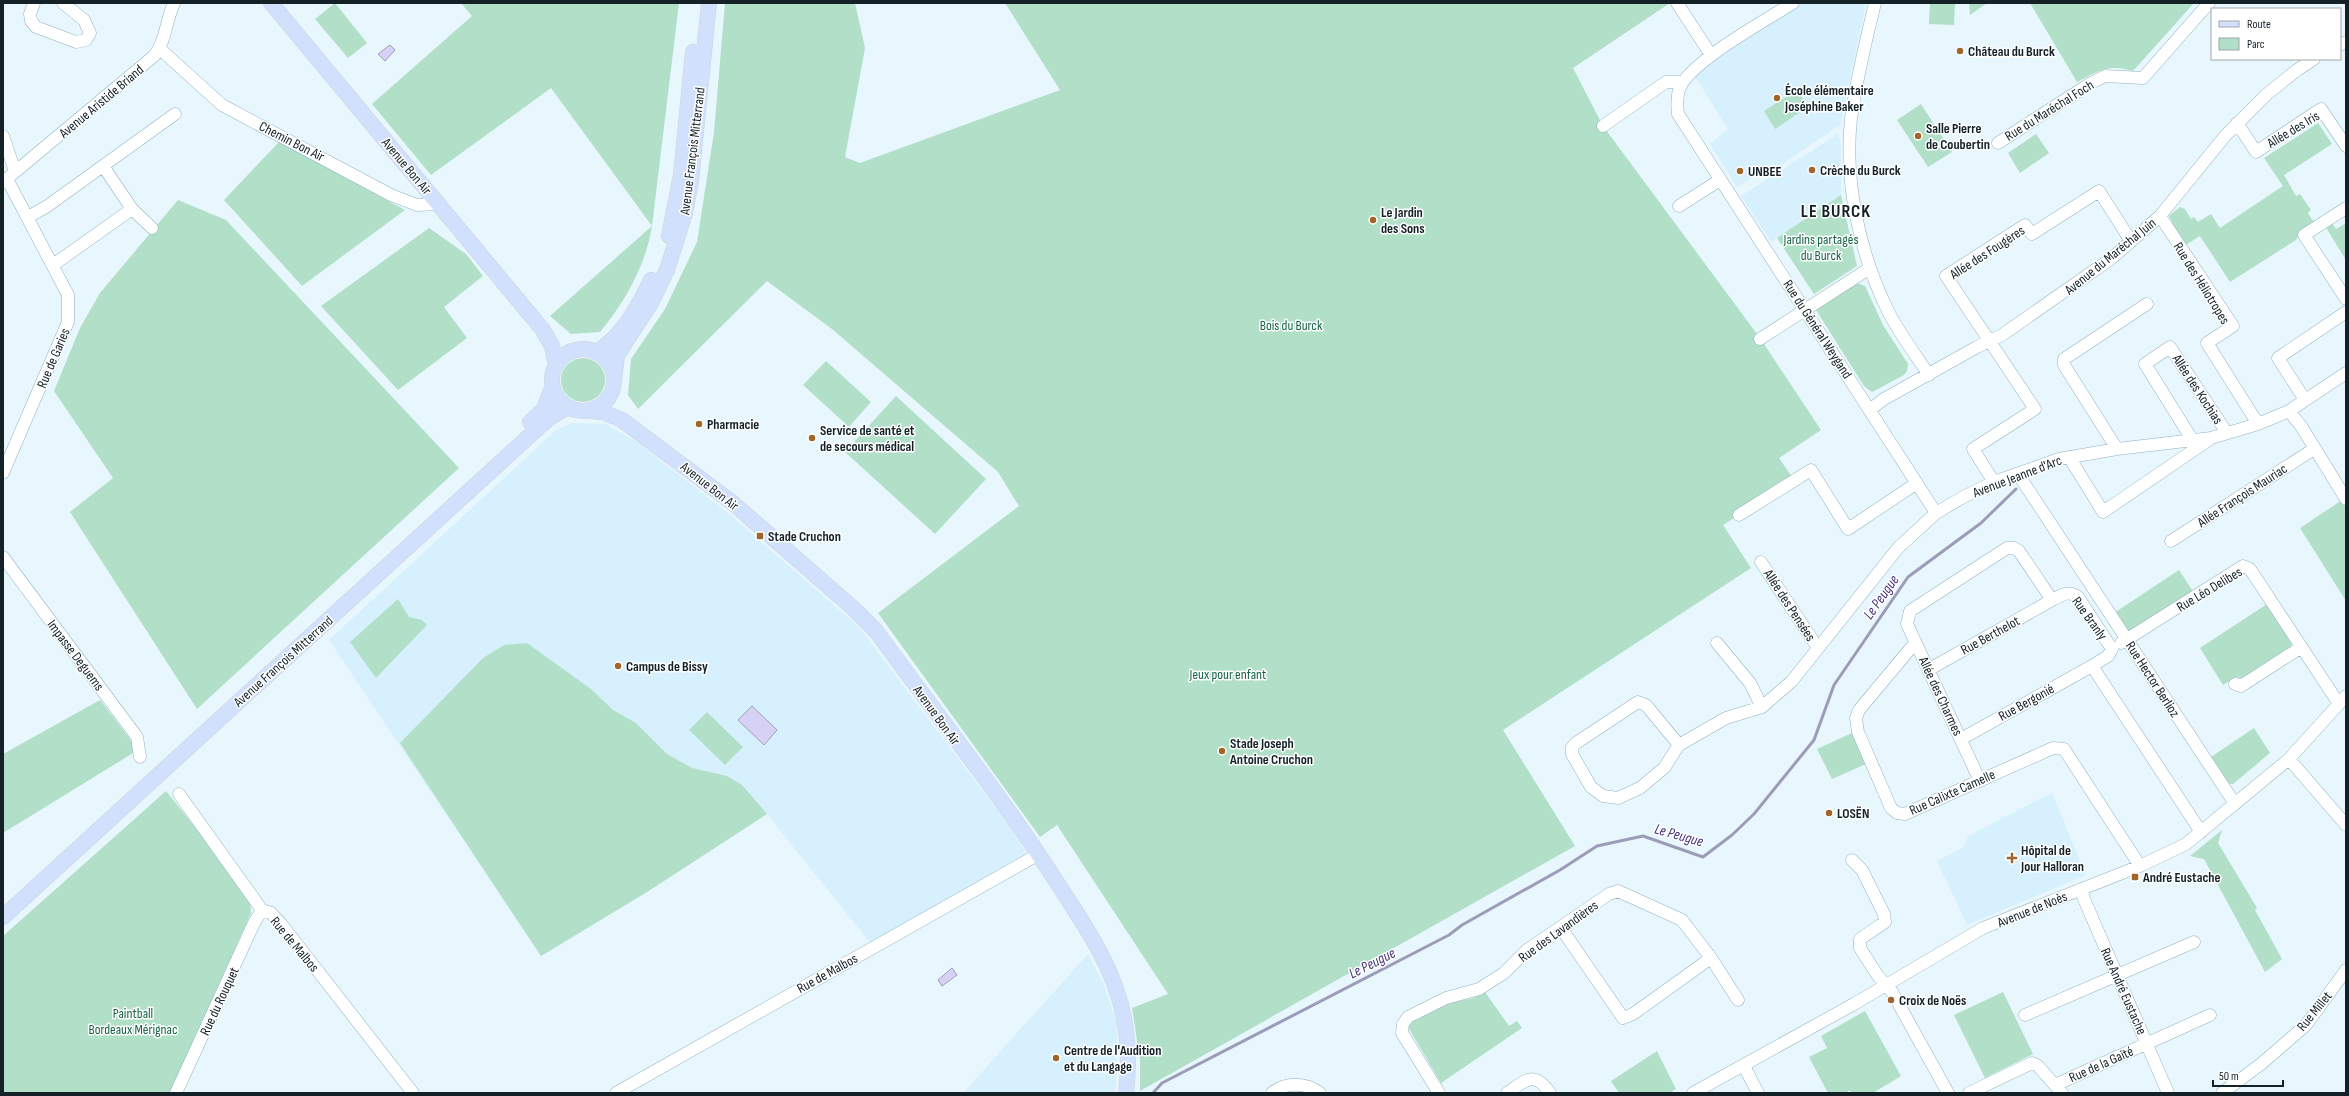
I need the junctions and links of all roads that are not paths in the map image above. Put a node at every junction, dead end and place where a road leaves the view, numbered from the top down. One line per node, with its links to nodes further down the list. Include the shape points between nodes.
1 (34, 3): 2 (street, via 30,14 31,21 36,26 76,42 86,40 90,33 84,20)
2 (63, 3)
3 (270, 3): 24 (main road, Avenue Bon Air)
4 (698, 3): 42 (main road, Avenue François Mitterrand, via 681,175 668,238 644,295 610,344)
5 (709, 3): 46 (main road, Avenue François Mitterrand, via 691,181 685,213 667,270 617,355)
6 (1677, 3): 12 (street)
7 (1793, 3): 12 (street)
8 (1875, 3): 33 (street, via 1858,78 1850,141 1853,188)
9 (2209, 3): 19 (street, Rue du Maréchal Foch, via 2143,78 2105,76 2090,83)
10 (172, 4): 11 (street, Avenue Aristide Briand)
11 (160, 49): 22 (street, Avenue Aristide Briand); 24 (street, Chemin Bon Air, via 222,105 391,195 417,205)
12 (1711, 55): 14 (street)
13 (2312, 60): 16 (street, Avenue du Maréchal Juin, via 2266,95)
14 (1683, 82): 17 (street, via 1666,82); 23 (street, Rue du Général Weygand, via 1679,89 1678,114)
15 (175, 114): 21 (street)
16 (2237, 123): 20 (street, Allée des Iris, via 2256,152 2321,109); 28 (street, Avenue du Maréchal Juin)
17 (1603, 126)
18 (3, 136): 22 (street, Rue de Garies)
19 (1998, 143)
20 (2346, 146)
21 (103, 166): 27 (street); 29 (street)
22 (8, 177): 29 (street, Rue de Garies)
23 (1720, 180): 25 (street); 36 (street, Rue du Général Weygand)
24 (439, 204): 38 (main road, Avenue Bon Air)
25 (1679, 206)
26 (2346, 208): 34 (street, via 2304,236)
27 (132, 209): 30 (street); 32 (street)
28 (2160, 216): 31 (street, Avenue du Maréchal Juin); 54 (street, Rue des Héliotropes, via 2233,326 2207,343)
29 (28, 217): 32 (street, Rue de Garies)
30 (152, 228)
31 (2131, 240): 40 (street, Avenue du Maréchal Juin, via 2091,274); 40 (street, Allée des Fougères, via 2099,191 2032,234 2025,225 1946,276)
32 (53, 265): 61 (street, Rue de Garies, via 68,295 68,322)
33 (1870, 268): 36 (street); 45 (street, via 1889,312)
34 (2346, 299)
35 (2147, 304): 58 (street, via 2064,359 2064,365)
36 (1806, 310): 39 (street); 50 (street, Rue du Général Weygand)
37 (2346, 312): 48 (street, via 2278,358)
38 (543, 330): 41 (main road, Avenue Bon Air, via 558,341); 43 (main road, Avenue Bon Air, via 552,346)
39 (1760, 338)
40 (1990, 342): 45 (street, Avenue du Maréchal Juin); 63 (street, Allée des Fougères, via 2035,409 1973,449)
41 (580, 349): 42 (main road); 43 (main road, via 564,354)
42 (596, 352): 46 (main road, via 609,363)
43 (556, 365): 47 (main road, via 551,379)
44 (2346, 373): 48 (street, Avenue Jeanne d'Arc)
45 (1929, 374): 50 (street, Avenue du Maréchal Juin)
46 (613, 386): 51 (main road, via 605,403); 53 (main road)
47 (552, 388): 49 (main road, via 555,396); 97 (main road, Avenue François Mitterrand, via 544,409 514,438)
48 (2306, 400): 52 (street, Avenue Jeanne d'Arc)
49 (566, 408): 51 (main road, via 574,411); 99 (main road, Avenue François Mitterrand, via 549,418)
50 (1871, 409): 64 (street, Rue du Général Weygand)
51 (591, 410): 53 (main road, Avenue Bon Air)
52 (2289, 411): 54 (street, Avenue Jeanne d'Arc); 59 (street)
53 (622, 420): 93 (main road, Avenue Bon Air, via 734,504 865,619)
54 (2258, 424): 55 (street, Avenue Jeanne d'Arc)
55 (2227, 433): 56 (street, Avenue Jeanne d'Arc); 57 (street, Allée des Kochias, via 2170,347 2145,364)
56 (2211, 438): 57 (street, Avenue Jeanne d'Arc); 60 (street, via 2103,512)
57 (2193, 441): 58 (street, Avenue Jeanne d'Arc)
58 (2117, 449): 60 (street, Avenue Jeanne d'Arc)
59 (2314, 449): 65 (street); 68 (street, Allée François Mauriac)
60 (2069, 457): 62 (street, Avenue Jeanne d'Arc)
61 (3, 473)
62 (2018, 474): 63 (street, Avenue Jeanne d'Arc); 73 (street, Rue Hector Berlioz)
63 (1994, 482): 66 (street, Avenue Jeanne d'Arc)
64 (1917, 483): 66 (street, Rue du Général Weygand); 67 (street, via 1848,529 1811,470)
65 (2346, 499)
66 (1936, 513): 76 (street, Avenue Jeanne d'Arc, via 1898,548)
67 (1739, 515)
68 (2171, 541)
69 (3, 557): 86 (street, Impasse Deguems, via 137,737)
70 (1761, 562): 76 (street, Allée des Pensées)
71 (2052, 600): 72 (street, Rue Branly, via 2019,551 2007,548); 78 (street, Rue Branly, via 2066,593 2078,597); 80 (street, Rue Berthelot)
72 (1910, 611): 75 (street, Allée des Charmes, via 1907,624)
73 (2127, 640): 77 (street, Rue Léo Delibes, via 2242,566 2250,569); 78 (street, Rue Léo Delibes); 90 (street, Rue Hector Berlioz)
74 (1717, 643): 83 (street, via 1750,683)
75 (1915, 643): 80 (street, Allée des Charmes); 88 (street, Rue Calixte Camelle, via 1859,710 1856,718 1858,732 1891,808 1897,813 1904,814)
76 (1818, 648): 83 (street, Avenue Jeanne d'Arc, via 1792,681)
77 (2300, 648): 81 (street, via 2241,686); 82 (street, Rue Léo Delibes)
78 (2112, 649): 79 (street, Rue Branly, via 2108,656)
79 (2092, 666): 84 (street, Rue Bergonié); 92 (street)
80 (1928, 670): 84 (street, Allée des Charmes)
81 (2236, 684)
82 (2342, 700): 87 (street, Avenue de Noès)
83 (1762, 707): 85 (street, via 1726,718)
84 (1961, 739): 88 (street, Allée des Charmes)
85 (1679, 745): 85 (street, via 1664,768 1640,788 1618,798 1603,796 1591,787 1572,754 1572,747 1576,743 1638,702 1646,705)
86 (140, 757)
87 (2289, 759): 90 (street, Avenue de Noès); 91 (street)
88 (1980, 781): 95 (street, Rue Calixte Camelle, via 2053,748 2064,749)
89 (179, 794): 98 (street, Rue de Malbos)
90 (2235, 804): 92 (street, Avenue de Noès)
91 (2346, 825)
92 (2201, 832): 95 (street, Avenue de Noès, via 2167,855)
93 (1039, 854): 114 (street, Rue de Malbos); 115 (main road, Avenue Bon Air, via 1086,927 1116,989 1124,1020 1129,1064)
94 (1852, 860): 105 (street, via 1862,870 1884,914 1885,922 1860,940 1860,948)
95 (2140, 866): 96 (street, Avenue de Noès)
96 (2081, 889): 104 (street, Rue André Eustache); 105 (street, Avenue de Noès, via 1983,928)
97 (3, 905)
98 (262, 910): 112 (street, Rue du Rouquet); 113 (street, Rue de Malbos, via 270,913 282,925)
99 (3, 917)
100 (1561, 928): 102 (street, Rue des Lavandières, via 1609,894 1618,891 1682,920); 102 (street, via 1623,1018 1633,1014); 118 (street, Rue des Lavandières, via 1527,950 1504,973 1480,988 1446,998 1408,1016 1402,1024 1402,1033)
101 (2194, 942): 104 (street)
102 (1711, 958): 106 (street, Rue des Lavandières)
103 (2346, 970): 126 (street, Rue Millet, via 2306,1025)
104 (2117, 976): 107 (street); 109 (street, Rue André Eustache)
105 (1886, 986): 110 (street, Avenue de Noès); 123 (street)
106 (1738, 1000)
107 (2025, 1015)
108 (2210, 1015): 109 (street, Rue de la Gaîté)
109 (2146, 1043): 111 (street, Rue de la Gaîté); 125 (street, Rue André Eustache)
110 (1744, 1066): 121 (street, Avenue de Noès); 122 (street)
111 (2059, 1089): 124 (street, via 2037,1065 2032,1063)
112 (176, 1093)
113 (413, 1093)
114 (616, 1093)
115 (1126, 1093)
116 (1272, 1093): 117 (street, via 1303,1084)
117 (1320, 1093)
118 (1439, 1093)
119 (1507, 1093): 120 (street, via 1527,1079 1535,1078 1543,1083)
120 (1550, 1093)
121 (1692, 1093)
122 (1758, 1093)
123 (1948, 1093)
124 (1969, 1093)
125 (2168, 1093)
126 (2222, 1093)

